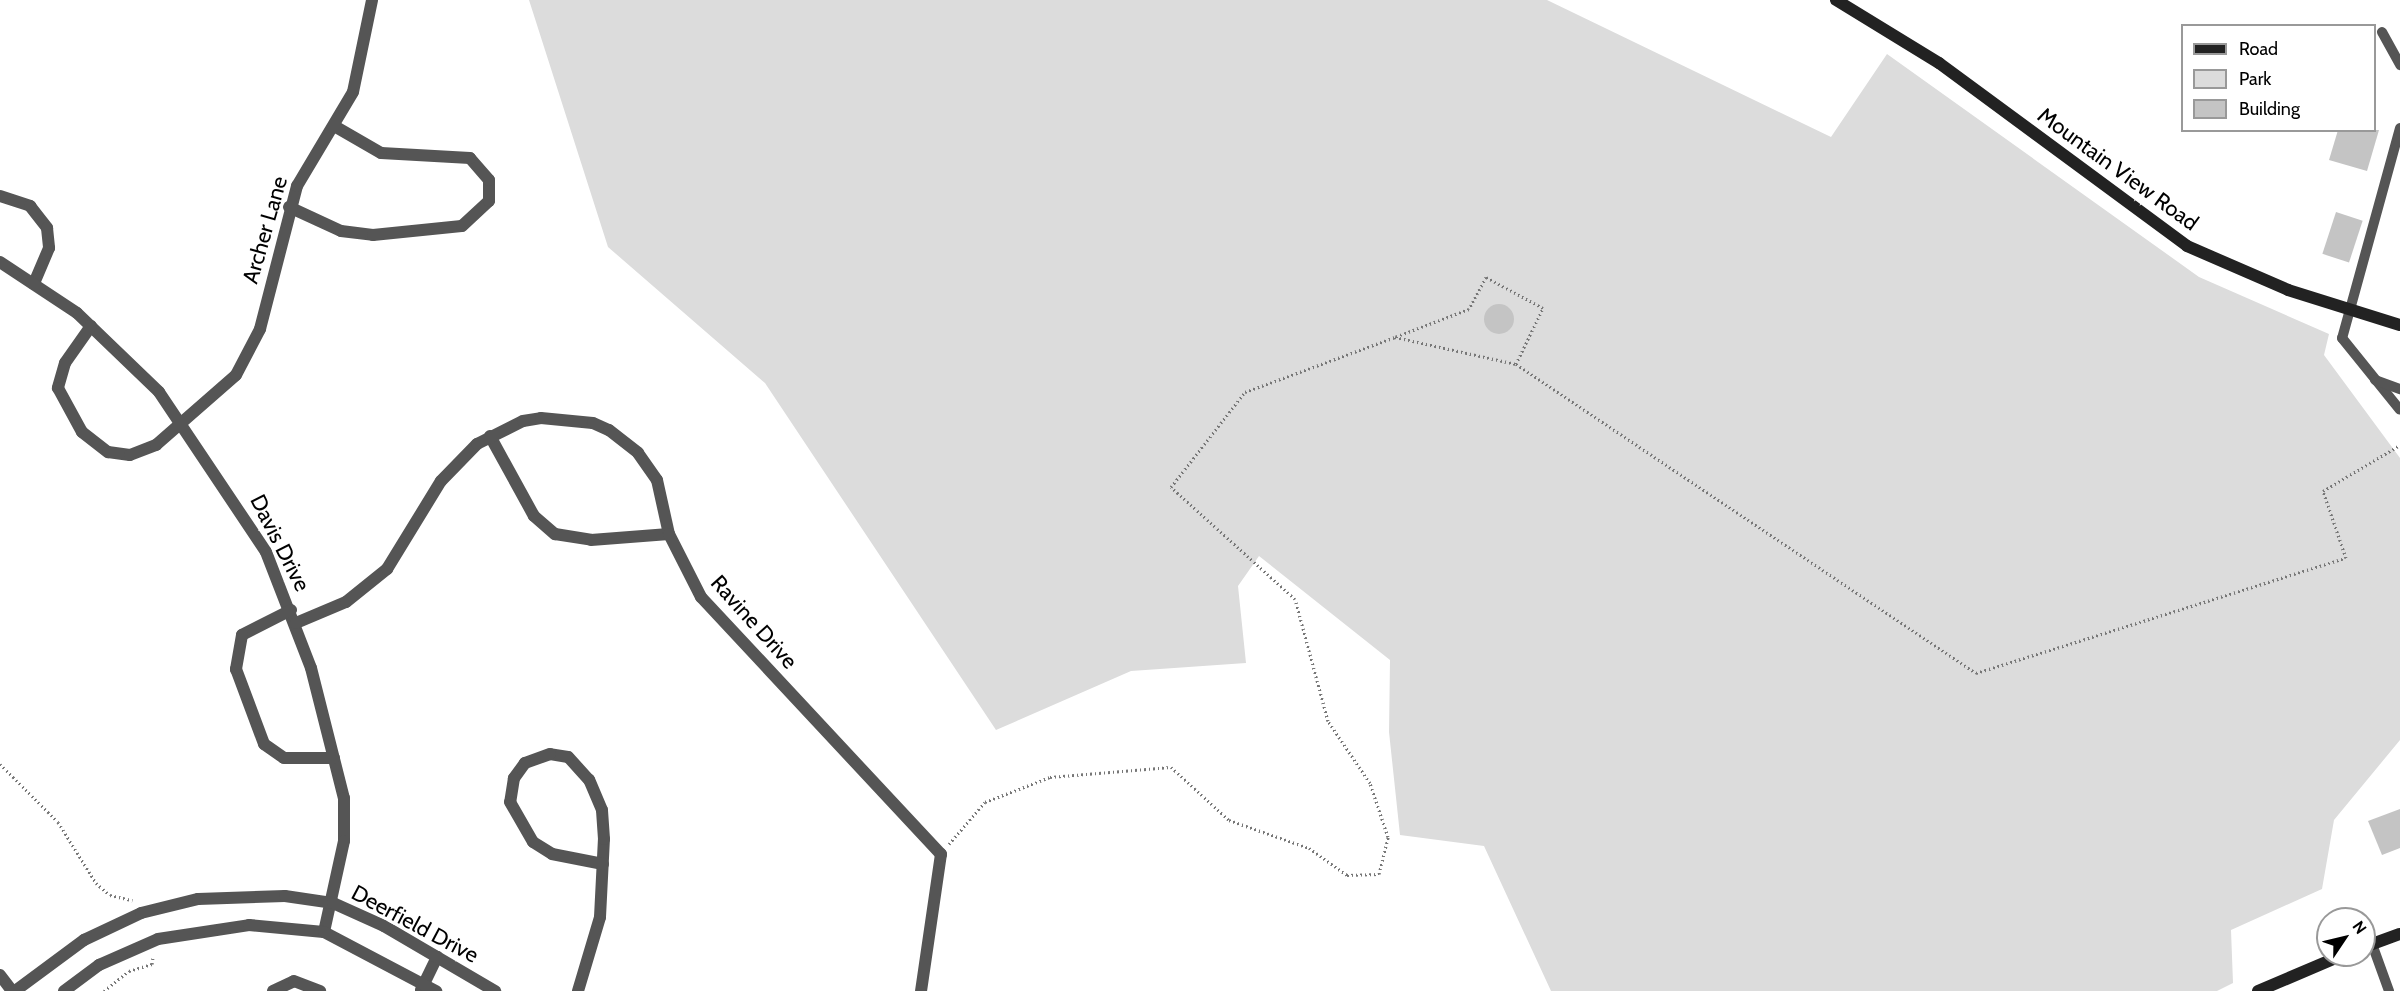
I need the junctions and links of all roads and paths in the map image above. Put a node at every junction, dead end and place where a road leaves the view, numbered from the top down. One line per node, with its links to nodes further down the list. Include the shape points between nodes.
1 (372, 0): 5 (street, Archer Lane, via 353,92)
2 (1836, 0): 11 (street, Mountain View Road, via 1939,63 2163,232 2225,265)
3 (2382, 32): 4 (lane)
4 (2400, 65)
5 (336, 127): 8 (street, Archer Lane, via 307,165); 8 (street, via 381,153 470,158 489,180 489,201 462,226 373,235 341,231)
6 (2400, 128): 11 (lane)
7 (0, 196): 10 (street, via 30,206 47,228 49,248)
8 (290, 207): 19 (street, Archer Lane, via 260,329 244,363)
9 (0, 262): 10 (street, Davis Drive)
10 (34, 284): 13 (street, Davis Drive)
11 (2349, 310): 12 (street, Mountain View Road); 16 (lane, via 2342,338)
12 (2400, 325)
13 (91, 326): 19 (street, Davis Drive, via 131,362); 19 (street, Archer Lane, via 65,363 58,388 82,432 108,452 130,455 156,445)
14 (1395, 337): 15 (path); 15 (path, via 1469,309 1486,277 1542,308); 27 (path, via 1245,392 1171,487 1295,599 1328,722 1370,783 1388,837 1379,874 1347,875 1309,848 1229,820 1172,767 1050,777 985,802)
15 (1516, 363): 21 (path, via 1976,673 2346,558 2324,492)
16 (2373, 380): 17 (lane); 18 (lane)
17 (2400, 389)
18 (2400, 410)
19 (184, 424): 23 (street, Davis Drive, via 266,552)
20 (490, 436): 22 (street, via 534,516 555,534 591,540); 22 (street, Ravine Drive, via 541,418 593,423 609,430 638,453 657,480); 24 (street, Ravine Drive, via 441,481 387,569 346,602)
21 (2400, 445)
22 (669, 534): 27 (street, Ravine Drive, via 701,597)
23 (291, 609): 24 (street, Davis Drive); 25 (street, via 242,635 236,669 264,744 284,758)
24 (296, 623): 25 (street, Davis Drive)
25 (334, 758): 29 (street, Davis Drive, via 346,822)
26 (0, 764): 30 (path, via 58,822 96,883 110,895 133,901)
27 (941, 854): 48 (street)
28 (603, 864): 28 (street, via 552,854 533,842 510,802 514,777 525,763 556,754 582,770 602,810); 47 (street, via 597,931)
29 (330, 903): 30 (street, Deerfield Drive, via 285,896 227,897); 31 (street, Davis Drive); 35 (street, Deerfield Drive)
30 (141, 914): 40 (street, Deerfield Drive, via 84,940)
31 (324, 932): 33 (street, Deerfield Drive, via 229,926); 39 (street, Deerfield Drive)
32 (2400, 934): 34 (street)
33 (153, 941): 41 (street, Deerfield Drive, via 99,966); 42 (path, via 152,964 129,971)
34 (2376, 943)
35 (436, 957): 39 (street); 46 (street, Deerfield Drive)
36 (2376, 963): 50 (lane)
37 (2316, 966): 49 (street)
38 (0, 975): 40 (street)
39 (422, 987): 45 (street, Deerfield Drive)
40 (13, 991)
41 (64, 991)
42 (104, 991)
43 (273, 991): 44 (street, via 294,981)
44 (320, 991)
45 (436, 991)
46 (495, 991)
47 (578, 991)
48 (921, 991)
49 (2258, 991)
50 (2389, 991)

